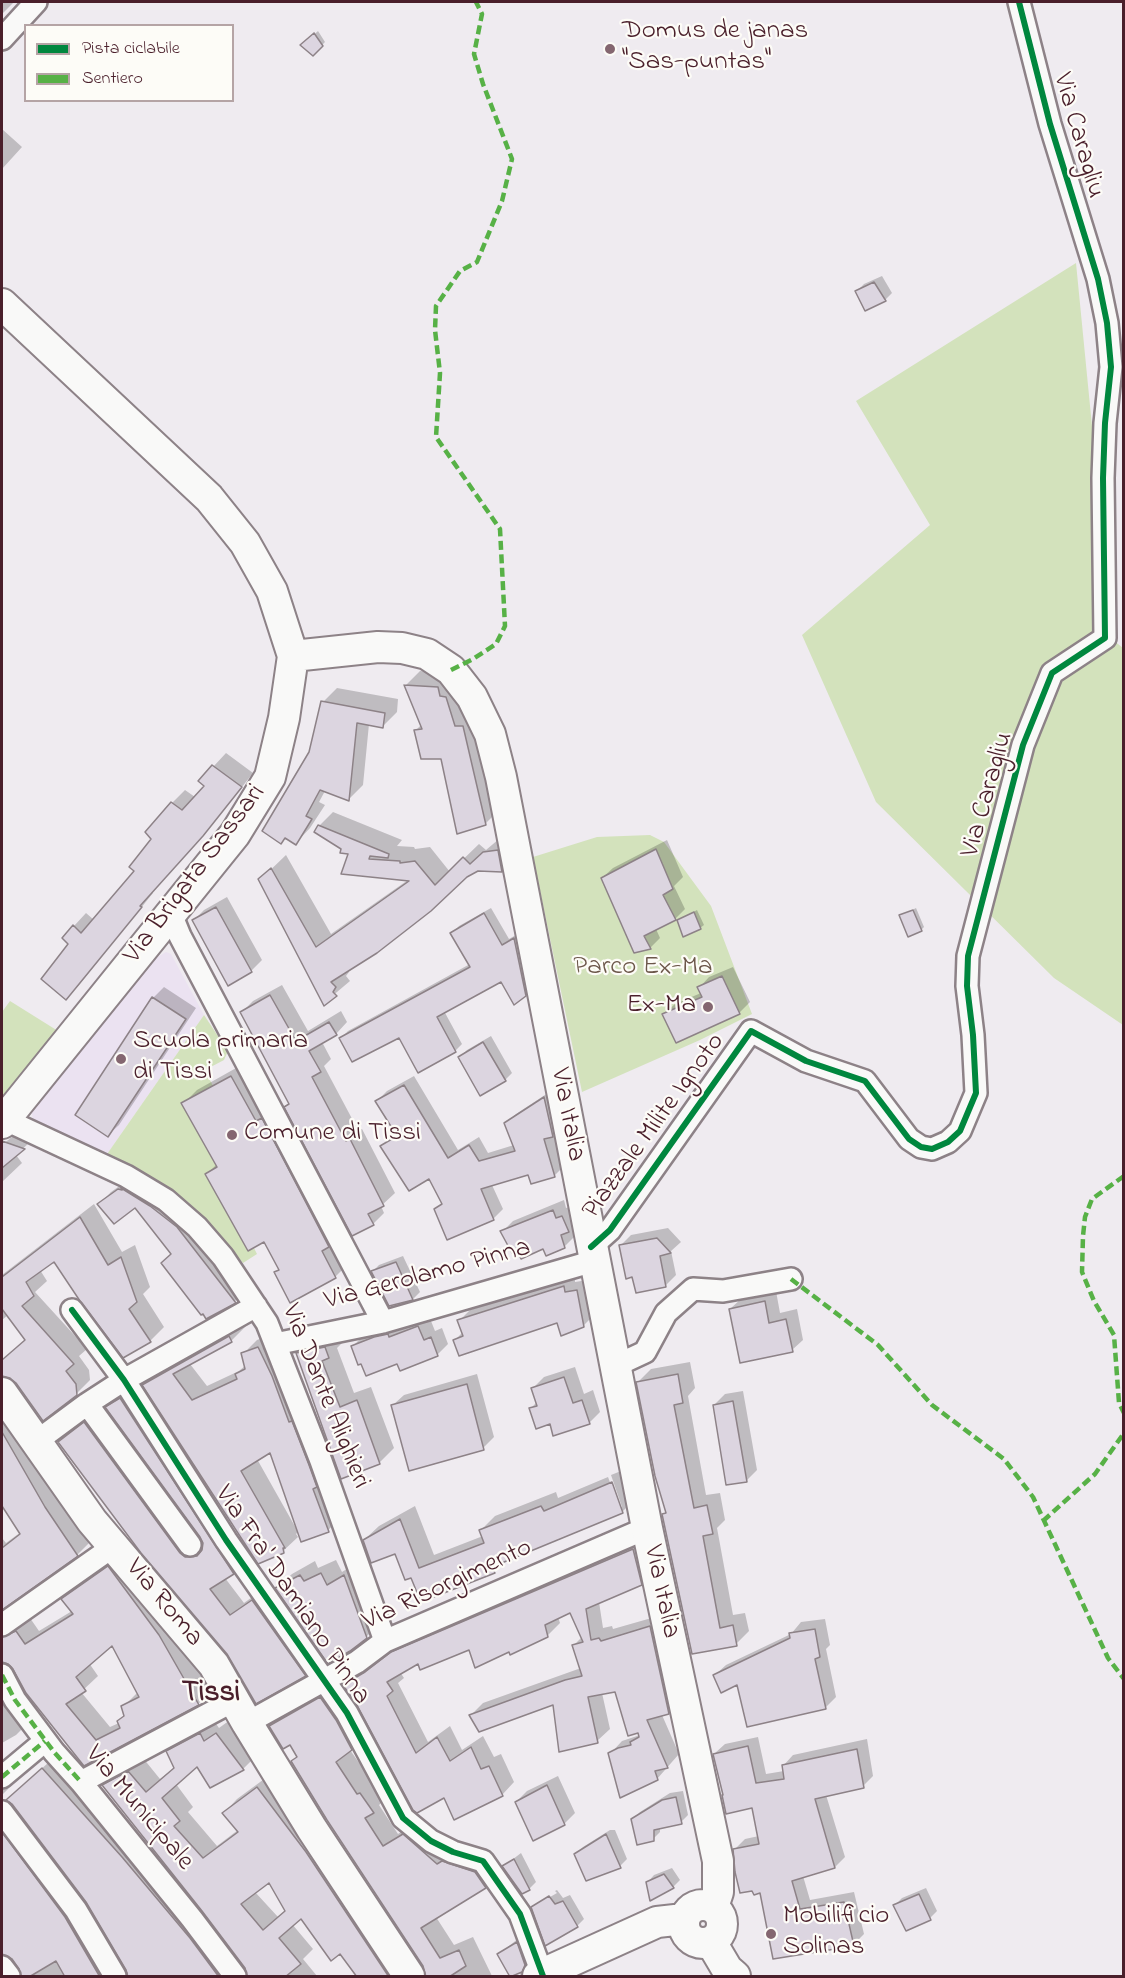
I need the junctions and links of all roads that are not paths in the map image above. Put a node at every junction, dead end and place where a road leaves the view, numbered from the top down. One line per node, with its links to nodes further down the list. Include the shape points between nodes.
1 (36, 2): 3 (street)
2 (1019, 2): 7 (street, Via Caragliu, via 1107,323 1111,367 1103,478 1105,638 1052,673 1023,745 968,956 976,1093 960,1131 932,1149 921,1147 909,1139 865,1082 806,1061)
3 (2, 39)
4 (2, 304): 5 (main road, Via Brigata Sassari, via 209,498 245,543 273,591)
5 (292, 657): 6 (main road, Via Brigata Sassari, via 270,777 235,834); 9 (main road, Via Italia, via 402,648 427,654 451,670 472,697 490,734 501,777)
6 (171, 914): 8 (main road, Via Brigata Sassari); 13 (street)
7 (751, 1031): 9 (street, Piazzale Milite Ignoto)
8 (4, 1122): 11 (street, Via Dante Alighieri, via 126,1176 166,1200 223,1257)
9 (593, 1254): 13 (street, Via Gerolamo Pinna); 15 (main road, Via Italia)
10 (791, 1279): 15 (street, via 723,1291 693,1289 666,1313 645,1352)
11 (256, 1306): 14 (street, Via Dante Alighieri); 16 (street)
12 (72, 1310): 16 (street, Via Fra' Damiano Pinna)
13 (383, 1322): 14 (street, Via Gerolamo Pinna)
14 (275, 1344): 24 (street, Via Dante Alighieri)
15 (615, 1366): 20 (main road, Via Italia)
16 (124, 1380): 18 (street); 26 (street, Via Fra' Damiano Pinna, via 226,1540)
17 (2, 1393): 19 (main road, Via Roma)
18 (87, 1404): 19 (street); 21 (street)
19 (37, 1441): 22 (main road, Via Roma)
20 (647, 1528): 24 (street, Via Risorgimento); 32 (main road, Via Italia, via 718,1861 718,1892)
21 (190, 1545)
22 (114, 1546): 23 (street); 27 (main road, Via Roma, via 214,1665)
23 (2, 1625)
24 (385, 1641): 26 (street, Via Risorgimento)
25 (2, 1675): 28 (street, Via Municipale)
26 (324, 1682): 27 (street, Via Risorgimento); 36 (street, Via Fra' Damiano Pinna, via 347,1713 403,1818 431,1841 483,1861 520,1914)
27 (241, 1711): 30 (street, Via Risorgimento); 40 (main road, Via Roma)
28 (45, 1741): 29 (street); 30 (street, Via Municipale)
29 (2, 1777)
30 (81, 1782): 39 (street, Via Municipale)
31 (2, 1812): 38 (street, via 76,1910)
32 (713, 1907): 33 (main road, via 696,1906); 34 (main road, via 723,1922 720,1934)
33 (684, 1919): 34 (main road, via 688,1936 699,1943); 36 (main road, via 657,1922)
34 (711, 1942): 41 (main road)
35 (2, 1967): 37 (street)
36 (541, 1976)
37 (9, 1977)
38 (114, 1977)
39 (235, 1977)
40 (409, 1977)
41 (735, 1977)

